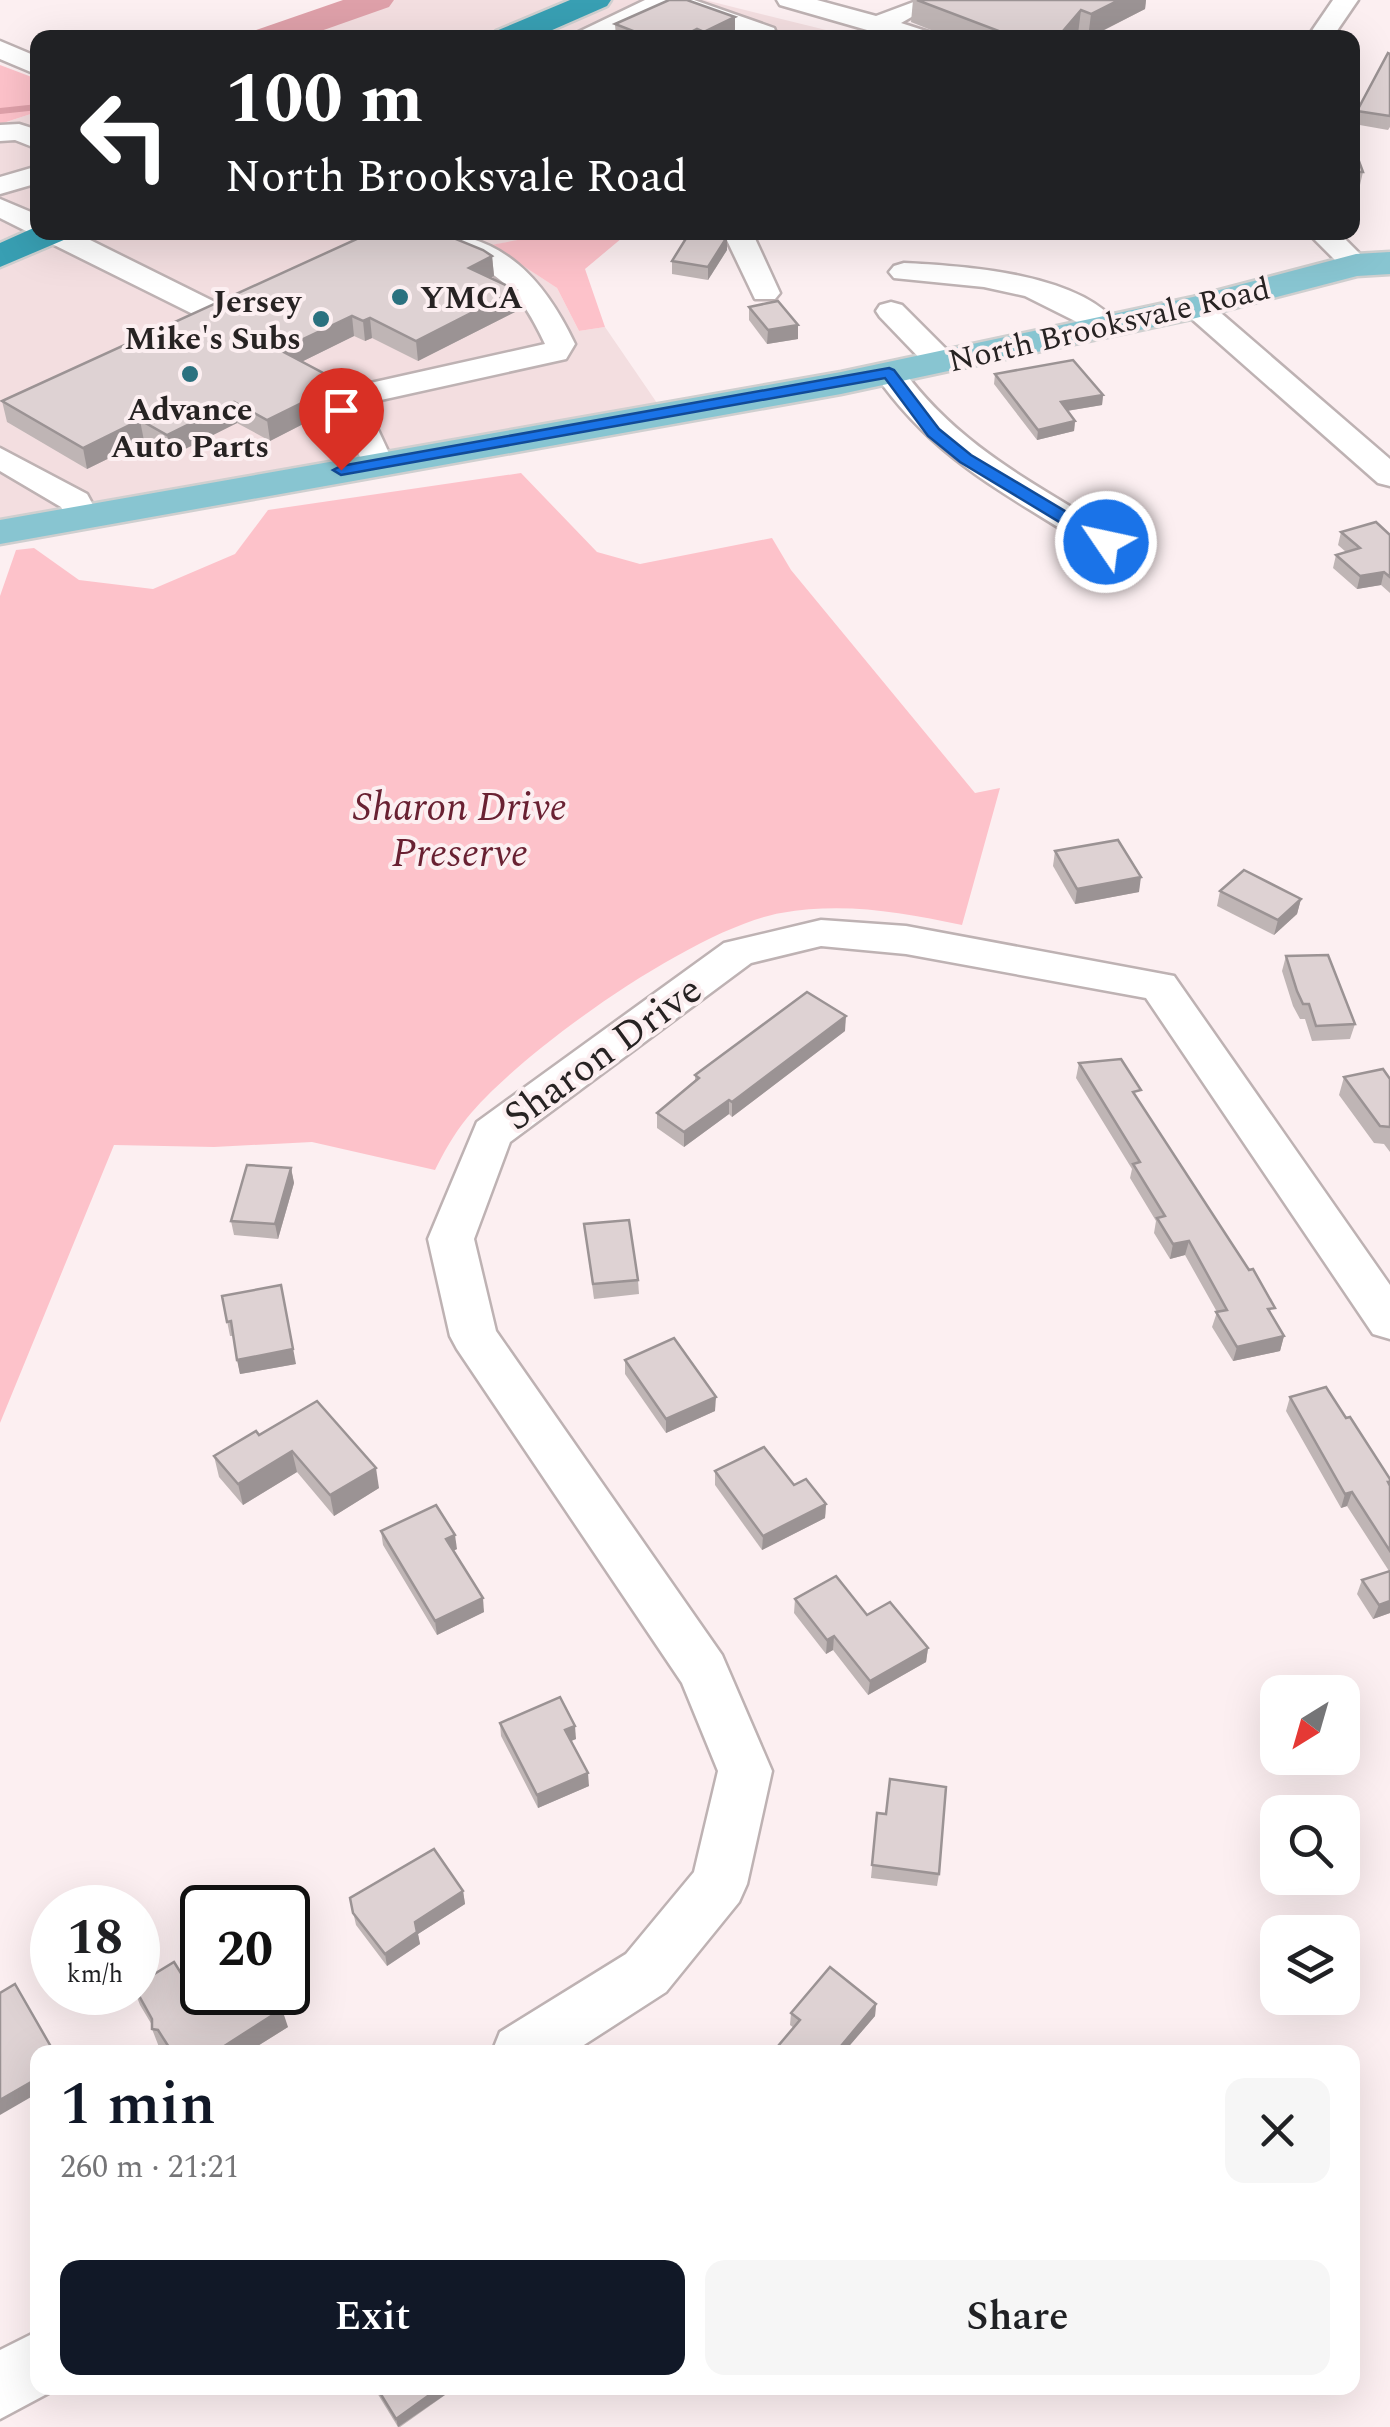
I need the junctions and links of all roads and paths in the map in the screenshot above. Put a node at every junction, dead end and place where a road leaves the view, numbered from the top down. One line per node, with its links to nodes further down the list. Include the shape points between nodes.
1 (596, 0): 7 (highway)
2 (668, 0): 8 (street); 9 (street)
3 (789, 0): 6 (street)
4 (896, 0): 6 (street, via 917,7)
5 (1346, 0): 11 (street)
6 (878, 24): 10 (street)
7 (541, 30)
8 (597, 30)
9 (757, 30)
10 (898, 30)
11 (1325, 30)
12 (2, 52): 13 (street)
13 (30, 64)
14 (0, 133): 15 (street)
15 (30, 137)
16 (30, 177): 17 (street)
17 (0, 186)
18 (0, 205): 19 (street)
19 (30, 209)
20 (37, 240): 26 (highway)
21 (70, 240): 30 (street)
22 (104, 240): 30 (street)
23 (446, 240): 38 (street, via 523,278 560,344 555,352 368,393 357,419)
24 (741, 240): 29 (street)
25 (1333, 240): 27 (street)
26 (0, 256)
27 (1373, 264): 31 (main road, North Brooksvale Road)
28 (904, 272): 33 (street, via 1020,284 1067,301)
29 (765, 293)
30 (226, 303): 34 (street)
31 (1196, 308): 33 (main road, North Brooksvale Road); 39 (street)
32 (891, 311): 35 (street)
33 (1106, 327): 35 (main road, North Brooksvale Road)
34 (172, 330)
35 (940, 362): 36 (main road, North Brooksvale Road)
36 (889, 373): 38 (main road, North Brooksvale Road); 43 (street, via 934,432 966,458)
37 (0, 458): 40 (street)
38 (378, 464): 41 (main road, North Brooksvale Road)
39 (1390, 476)
40 (15, 482): 41 (street, via 75,501)
41 (82, 516): 42 (main road, North Brooksvale Road)
42 (0, 532)
43 (1106, 542)
44 (1390, 1322): 45 (street, Sharon Drive, via 1159,986 906,940 821,932 738,953 492,1133 451,1238 474,1336 703,1671 745,1770 719,1884 646,1972)
45 (532, 2045)
46 (30, 2369): 47 (street)
47 (0, 2388)

